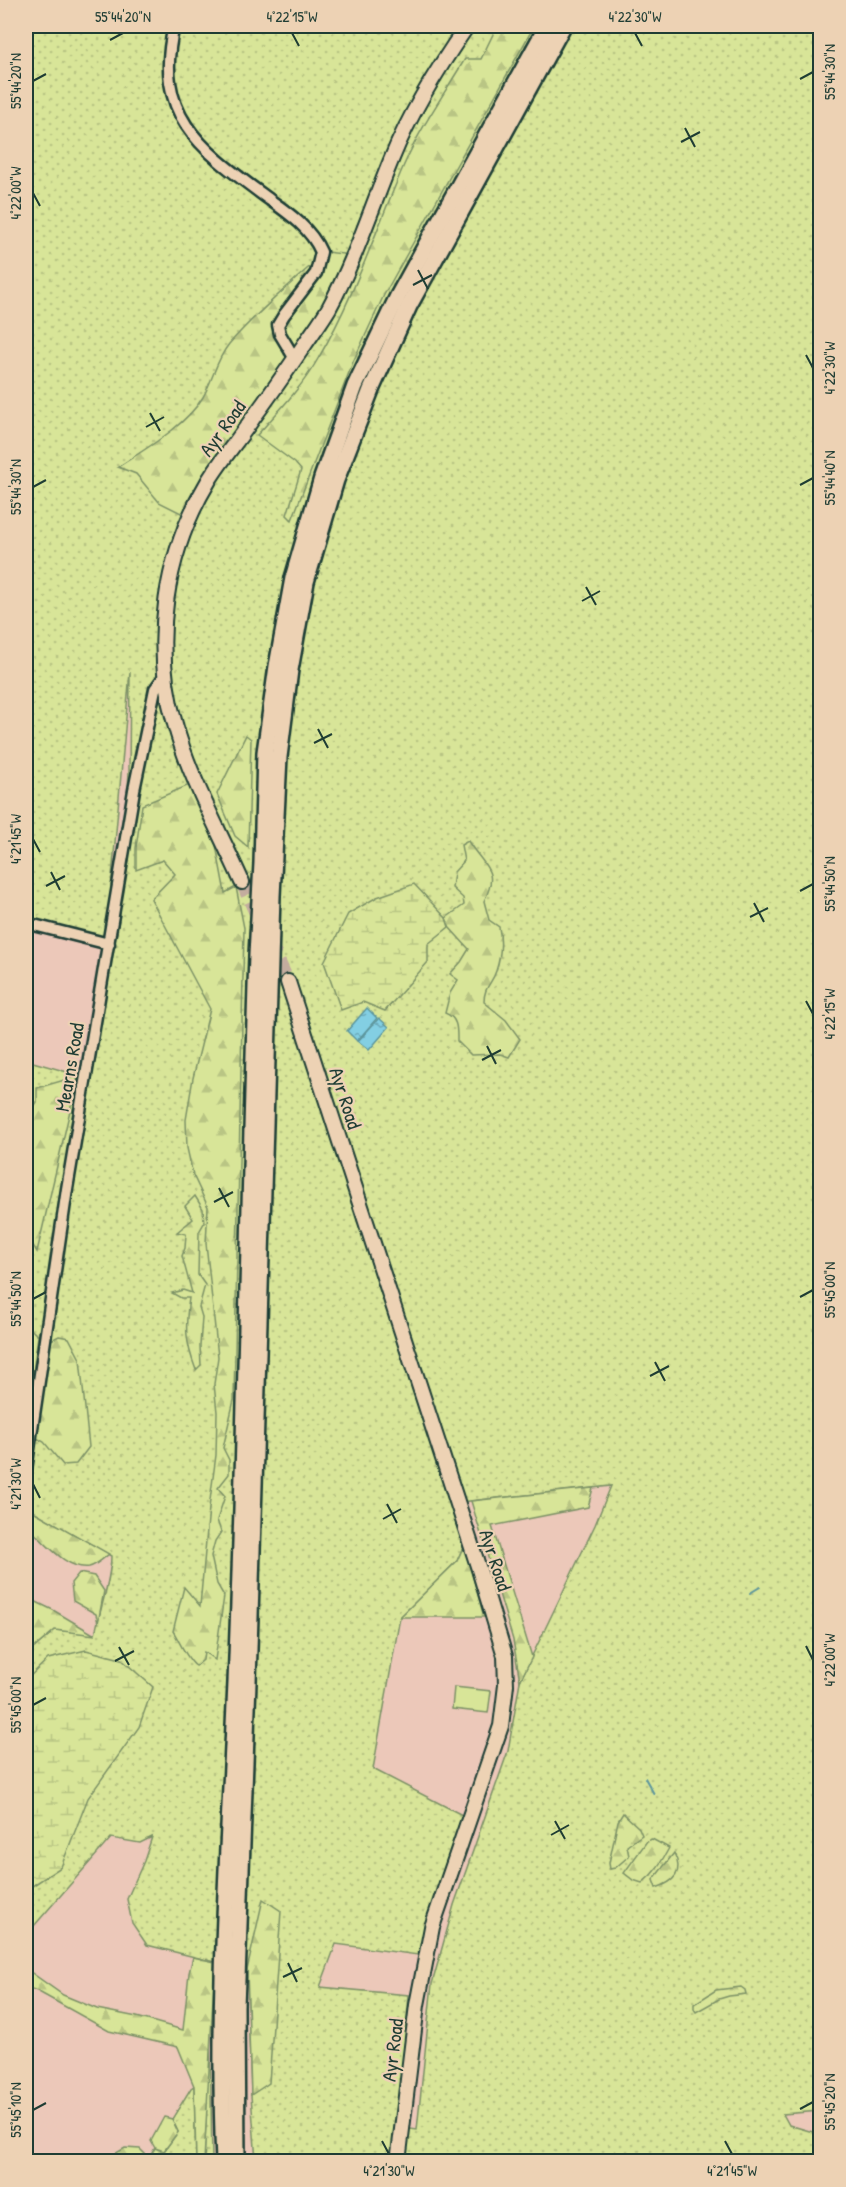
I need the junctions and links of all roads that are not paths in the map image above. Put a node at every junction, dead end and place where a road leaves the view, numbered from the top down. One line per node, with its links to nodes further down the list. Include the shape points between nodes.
1 (174, 26): 5 (street, via 169,88 187,127 218,162 289,213 313,237 321,252 316,273 278,325)
2 (466, 26): 5 (main road, Ayr Road, via 407,124 350,268)
3 (547, 26): 12 (highway, via 398,296 355,386 322,478 293,578 277,666 265,752 236,1681)
4 (563, 26): 13 (highway, via 409,306 371,390 336,480 306,582 290,670 279,757 272,896)
5 (295, 359): 6 (main road, Ayr Road, via 209,479 190,515 174,560 165,605)
6 (165, 675): 7 (main road, Ayr Road, via 174,723); 9 (street, Mearns Road, via 155,689)
7 (242, 882)
8 (26, 923): 9 (street)
9 (109, 944): 11 (street, Mearns Road, via 66,1190)
10 (288, 982): 18 (main road, Ayr Road, via 505,1656 501,1726 432,1928 417,2005)
11 (26, 1470)
12 (223, 1971): 14 (highway); 15 (highway)
13 (235, 2063): 16 (highway); 17 (highway)
14 (216, 2162)
15 (224, 2162)
16 (237, 2162)
17 (244, 2162)
18 (398, 2162)

